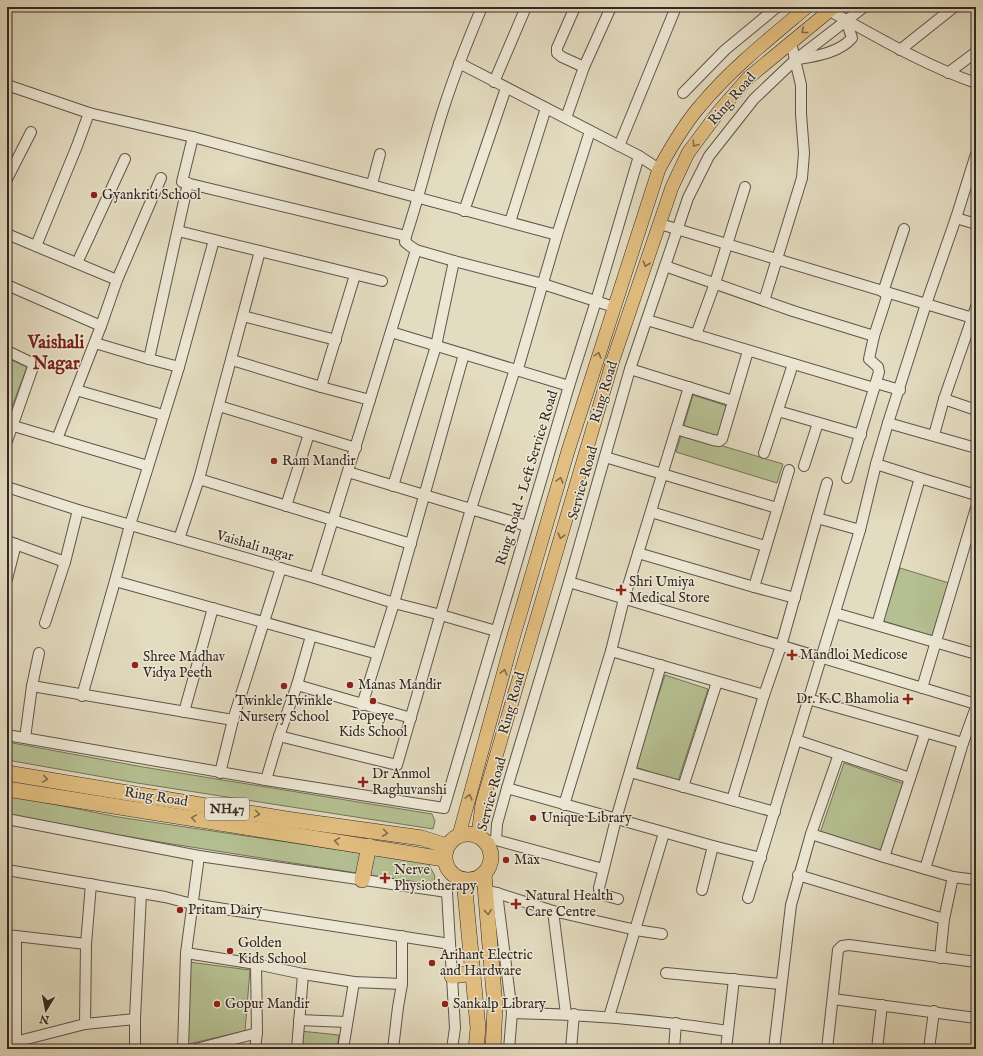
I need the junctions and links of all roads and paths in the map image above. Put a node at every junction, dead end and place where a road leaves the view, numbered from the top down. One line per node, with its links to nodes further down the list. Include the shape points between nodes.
1 (482, 7): 17 (street)
2 (526, 7): 20 (street)
3 (575, 7): 18 (street, via 557,53)
4 (611, 7): 18 (street)
5 (676, 7): 31 (street)
6 (777, 7): 24 (street, via 725,50)
7 (807, 7): 12 (main road, Ring Road)
8 (864, 7): 11 (street, Service Road)
9 (954, 7): 14 (street)
10 (832, 9): 11 (street); 13 (main road, Ring Road, one-way to 13)
11 (846, 20): 14 (street); 16 (street, Service Road); 16 (street, via 852,38 847,44 824,54)
12 (780, 30): 13 (main road); 36 (main road, Ring Road, via 734,70 700,106)
13 (791, 42): 16 (street); 47 (main road, Ring Road, one-way to 47, via 748,78 688,153 672,187)
14 (900, 50): 19 (street)
15 (976, 52): 19 (street)
16 (795, 60): 51 (street, Service Road, via 754,99 710,156 688,198); 60 (street, via 800,85 804,153 802,178)
17 (459, 63): 20 (street); 43 (street)
18 (584, 68): 27 (street)
19 (948, 73): 21 (street)
20 (494, 82): 23 (street)
21 (976, 83)
22 (7, 85): 26 (street)
23 (506, 88): 25 (street); 44 (street)
24 (683, 93)
25 (546, 108): 27 (street); 46 (street)
26 (89, 113): 30 (street); 57 (street)
27 (566, 118): 28 (street)
28 (590, 130): 31 (street); 53 (street)
29 (31, 132): 39 (street)
30 (193, 137): 40 (street, via 182,182); 41 (street)
31 (619, 146): 34 (street)
32 (380, 154): 41 (street)
33 (976, 154): 37 (street)
34 (639, 156): 36 (street); 71 (street, Ring Road - Left Service Road)
35 (126, 159): 62 (street)
36 (658, 169): 74 (main road, Ring Road)
37 (973, 174): 45 (street)
38 (161, 178): 65 (street)
39 (7, 179)
40 (188, 184): 50 (street); 54 (street)
41 (372, 184): 43 (street)
42 (745, 187): 56 (street)
43 (418, 197): 44 (street); 54 (street)
44 (464, 211): 46 (street)
45 (956, 218): 48 (street); 73 (street)
46 (510, 222): 53 (street)
47 (660, 224): 51 (street); 213 (main road, Ring Road, one-way to 213, via 613,360 482,804)
48 (976, 224)
49 (904, 229): 70 (street)
50 (178, 230): 55 (street); 89 (street)
51 (678, 230): 56 (street); 63 (street, Service Road)
52 (7, 234): 57 (street)
53 (557, 235): 68 (street)
54 (406, 236): 58 (street, via 405,242)
55 (214, 240): 59 (street); 92 (street)
56 (726, 244): 60 (street); 67 (street)
57 (36, 246): 62 (street)
58 (416, 250): 61 (street); 80 (street)
59 (260, 251): 64 (street); 76 (street)
60 (776, 260): 70 (street); 72 (street)
61 (454, 261): 68 (street); 85 (street)
62 (76, 263): 65 (street)
63 (665, 266): 67 (street); 78 (street, Service Road)
64 (355, 274): 66 (street); 83 (street)
65 (117, 280): 79 (street)
66 (382, 281)
67 (714, 283): 72 (street); 81 (street)
68 (542, 284): 71 (street); 93 (street)
69 (7, 285): 79 (street)
70 (886, 292): 73 (street); 82 (street)
71 (596, 301): 74 (street); 95 (street, Ring Road - Left Service Road)
72 (764, 301): 82 (street)
73 (926, 304): 77 (street); 100 (street)
74 (614, 306): 212 (main road, Ring Road, one-way to 74, via 510,649)
75 (976, 307): 77 (street)
76 (243, 316): 83 (street); 90 (street)
77 (974, 319): 101 (street)
78 (647, 320): 81 (street); 94 (street, Service Road)
79 (101, 326): 84 (street)
80 (391, 332): 85 (street); 102 (street)
81 (696, 335): 86 (street)
82 (874, 336): 96 (street, via 869,359 879,369)
83 (336, 340): 97 (street)
84 (94, 343): 89 (street); 99 (street)
85 (436, 346): 88 (street); 131 (street)
86 (748, 350): 91 (street); 103 (street)
87 (7, 351): 110 (street, via 34,364)
88 (464, 354): 93 (street); 133 (street)
89 (148, 359): 92 (street)
90 (232, 360): 97 (street); 104 (street)
91 (793, 364): 96 (street); 106 (street)
92 (179, 366): 107 (street)
93 (517, 367): 95 (street); 138 (street)
94 (630, 369): 98 (street); 120 (street, Service Road)
95 (569, 386): 144 (street, Ring Road - Left Service Road)
96 (875, 386): 100 (street); 113 (street)
97 (321, 387): 102 (street)
98 (689, 387): 103 (street); 111 (street)
99 (76, 390): 107 (street); 115 (street)
100 (900, 390): 109 (street)
101 (944, 399): 105 (street); 114 (street)
102 (370, 400): 117 (street)
103 (733, 401): 111 (street, via 722,439 719,441)
104 (219, 406): 112 (street); 129 (street)
105 (976, 410)
106 (778, 411): 108 (street); 119 (street)
107 (163, 415): 122 (street)
108 (818, 422): 113 (street); 123 (street)
109 (888, 423): 114 (street); 121 (street)
110 (9, 425): 115 (street); 116 (street)
111 (676, 429): 126 (street)
112 (309, 434): 117 (street); 135 (street)
113 (861, 435): 127 (street)
114 (934, 435): 118 (street)
115 (57, 439): 122 (street)
116 (7, 441)
117 (356, 448): 125 (street)
118 (976, 448)
119 (764, 453)
120 (604, 457): 126 (street); 156 (street, Service Road)
121 (876, 464): 128 (street); 145 (street)
122 (148, 466): 143 (street)
123 (804, 466)
124 (789, 470): 136 (street)
125 (348, 472): 131 (street); 142 (street)
126 (662, 475): 136 (street); 140 (street)
127 (847, 478)
128 (920, 478): 134 (street); 166 (street)
129 (199, 479): 135 (street); 146 (street)
130 (827, 483): 141 (street)
131 (394, 486): 133 (street)
132 (7, 487): 139 (street, Vaishali nagar)
133 (424, 495): 138 (street); 148 (street)
134 (976, 495)
135 (286, 506): 142 (street)
136 (777, 508): 149 (street)
137 (976, 508): 169 (street)
138 (471, 509): 144 (street); 163 (street)
139 (78, 510): 143 (street, Vaishali nagar); 151 (street)
140 (651, 512): 149 (street); 150 (street)
141 (817, 518): 145 (street); 158 (street)
142 (333, 520): 148 (street); 153 (street)
143 (130, 525): 146 (street, Vaishali nagar); 155 (street)
144 (527, 526): 167 (street, Ring Road - Left Service Road)
145 (860, 530): 162 (street)
146 (179, 539): 152 (street, Vaishali nagar)
147 (12, 543): 151 (street); 154 (street)
148 (410, 544): 160 (street)
149 (765, 546): 157 (street)
150 (638, 553): 157 (street); 159 (street)
151 (65, 562): 164 (street)
152 (281, 568): 153 (street, Vaishali nagar); 165 (street)
153 (315, 578): 160 (street, Vaishali nagar)
154 (7, 579)
155 (115, 582): 161 (street); 182 (street)
156 (569, 582): 159 (street); 203 (street, Service Road)
157 (754, 587): 158 (street)
158 (794, 598): 170 (street)
159 (624, 599): 170 (street); 171 (street)
160 (394, 603): 163 (street, Vaishali nagar); 174 (street)
161 (212, 608): 165 (street); 187 (street)
162 (835, 613): 166 (street); 175 (street)
163 (440, 615): 167 (street, Vaishali nagar); 188 (street)
164 (45, 623)
165 (264, 623): 168 (street); 189 (street)
166 (877, 626): 169 (street)
167 (496, 631): 201 (street, Ring Road - Left Service Road, via 444,808)
168 (311, 636): 174 (street); 178 (street)
169 (936, 642): 172 (street); 180 (street)
170 (781, 646): 175 (street); 181 (street)
171 (611, 651): 176 (street); 206 (street)
172 (976, 652)
173 (38, 653): 179 (street)
174 (378, 654): 185 (street)
175 (821, 658): 180 (street); 183 (street)
176 (661, 665): 177 (street); 197 (street)
177 (717, 682): 181 (street); 202 (street)
178 (297, 685): 185 (street); 192 (street)
179 (32, 686): 182 (street); 193 (street)
180 (922, 688): 184 (street)
181 (764, 695): 205 (street)
182 (82, 696): 187 (street)
183 (808, 699): 190 (street); 194 (street)
184 (976, 704)
185 (362, 705): 188 (street)
186 (976, 707): 195 (street)
187 (184, 712): 189 (street)
188 (411, 718): 192 (street, via 396,766)
189 (233, 720): 199 (street)
190 (925, 733): 195 (street); 200 (street)
191 (7, 735): 193 (street)
192 (279, 736): 201 (street)
193 (25, 738): 199 (street)
194 (796, 740): 196 (street); 207 (street)
195 (963, 744): 221 (street)
196 (838, 754): 200 (street); 211 (street)
197 (630, 772): 202 (street); 209 (street)
198 (7, 773): 216 (highway, Ring Road / NH47, one-way to 216, via 286,819 422,838)
199 (220, 773): 201 (street)
200 (910, 778): 218 (street)
201 (266, 780)
202 (683, 787): 205 (street)
203 (507, 788): 206 (street); 213 (street, Service Road, via 498,824)
204 (7, 789): 214 (highway, Ring Road, one-way to 204)
205 (732, 800): 207 (street)
206 (564, 805): 209 (street)
207 (775, 812): 219 (street)
208 (7, 819): 217 (street)
209 (616, 819): 210 (street); 220 (street)
210 (664, 833): 215 (street); 238 (street)
211 (810, 834): 218 (street); 224 (street)
212 (459, 835): 213 (highway, via 465,833); 216 (highway, via 451,840)
213 (487, 839): 220 (street); 223 (highway, via 491,858)
214 (369, 846): 216 (highway, Ring Road); 226 (highway)
215 (713, 846): 219 (street); 230 (street)
216 (445, 852): 227 (highway, via 447,867 452,874)
217 (199, 856): 226 (street); 235 (street)
218 (884, 857): 221 (street)
219 (761, 858): 233 (street)
220 (603, 869): 234 (street, via 598,888 600,894)
221 (925, 869): 225 (street)
222 (7, 870): 229 (street)
223 (484, 874): 227 (highway, via 478,878); 231 (highway)
224 (798, 875): 237 (street); 255 (street, via 791,905)
225 (953, 877): 228 (street); 237 (street)
226 (362, 880): 243 (street, via 447,892)
227 (464, 880): 248 (highway)
228 (976, 880)
229 (91, 884): 232 (street); 242 (street)
230 (702, 890)
231 (491, 892): 236 (street); 259 (street); 281 (highway, one-way to 281, via 495,1006)
232 (141, 893): 235 (street); 263 (street)
233 (748, 898)
234 (618, 899)
235 (192, 904): 241 (street); 244 (street)
236 (553, 911): 238 (street); 260 (street)
237 (944, 919): 245 (street)
238 (636, 930): 239 (street); 261 (street)
239 (662, 934)
240 (11, 935): 242 (street); 270 (street)
241 (402, 936): 243 (street); 254 (street)
242 (86, 944): 267 (street)
243 (450, 944): 251 (street)
244 (186, 953): 247 (street); 273 (street)
245 (940, 958): 246 (street); 256 (street, via 842,946 838,950)
246 (976, 962)
247 (256, 964): 250 (street); 269 (street)
248 (473, 973): 251 (highway); 280 (highway, via 478,1028)
249 (666, 973): 252 (street)
250 (303, 974): 253 (street); 264 (street)
251 (452, 976): 279 (street, via 455,1028)
252 (734, 979): 255 (street); 268 (street)
253 (354, 982): 254 (street); 265 (street)
254 (402, 984): 278 (street)
255 (781, 984): 286 (street)
256 (833, 999): 257 (street); 287 (street)
257 (882, 1005): 258 (street); 288 (street)
258 (934, 1011): 262 (street); 289 (street)
259 (512, 1012): 260 (street); 282 (street)
260 (570, 1014): 261 (street); 283 (street)
261 (609, 1017): 266 (street)
262 (976, 1018)
263 (135, 1019): 267 (street); 272 (street)
264 (299, 1020): 265 (street); 276 (street)
265 (347, 1022): 277 (street)
266 (676, 1023): 268 (street); 284 (street)
267 (85, 1024): 270 (street)
268 (728, 1031): 285 (street)
269 (257, 1033): 271 (street); 275 (street)
270 (11, 1043)
271 (214, 1047): 274 (street)
272 (135, 1049)
273 (183, 1049)
274 (196, 1049)
275 (255, 1049)
276 (297, 1049)
277 (343, 1049)
278 (393, 1049)
279 (452, 1049)
280 (476, 1049)
281 (493, 1049)
282 (509, 1049)
283 (571, 1049)
284 (674, 1049)
285 (726, 1049)
286 (774, 1049)
287 (827, 1049)
288 (877, 1049)
289 (929, 1049)

